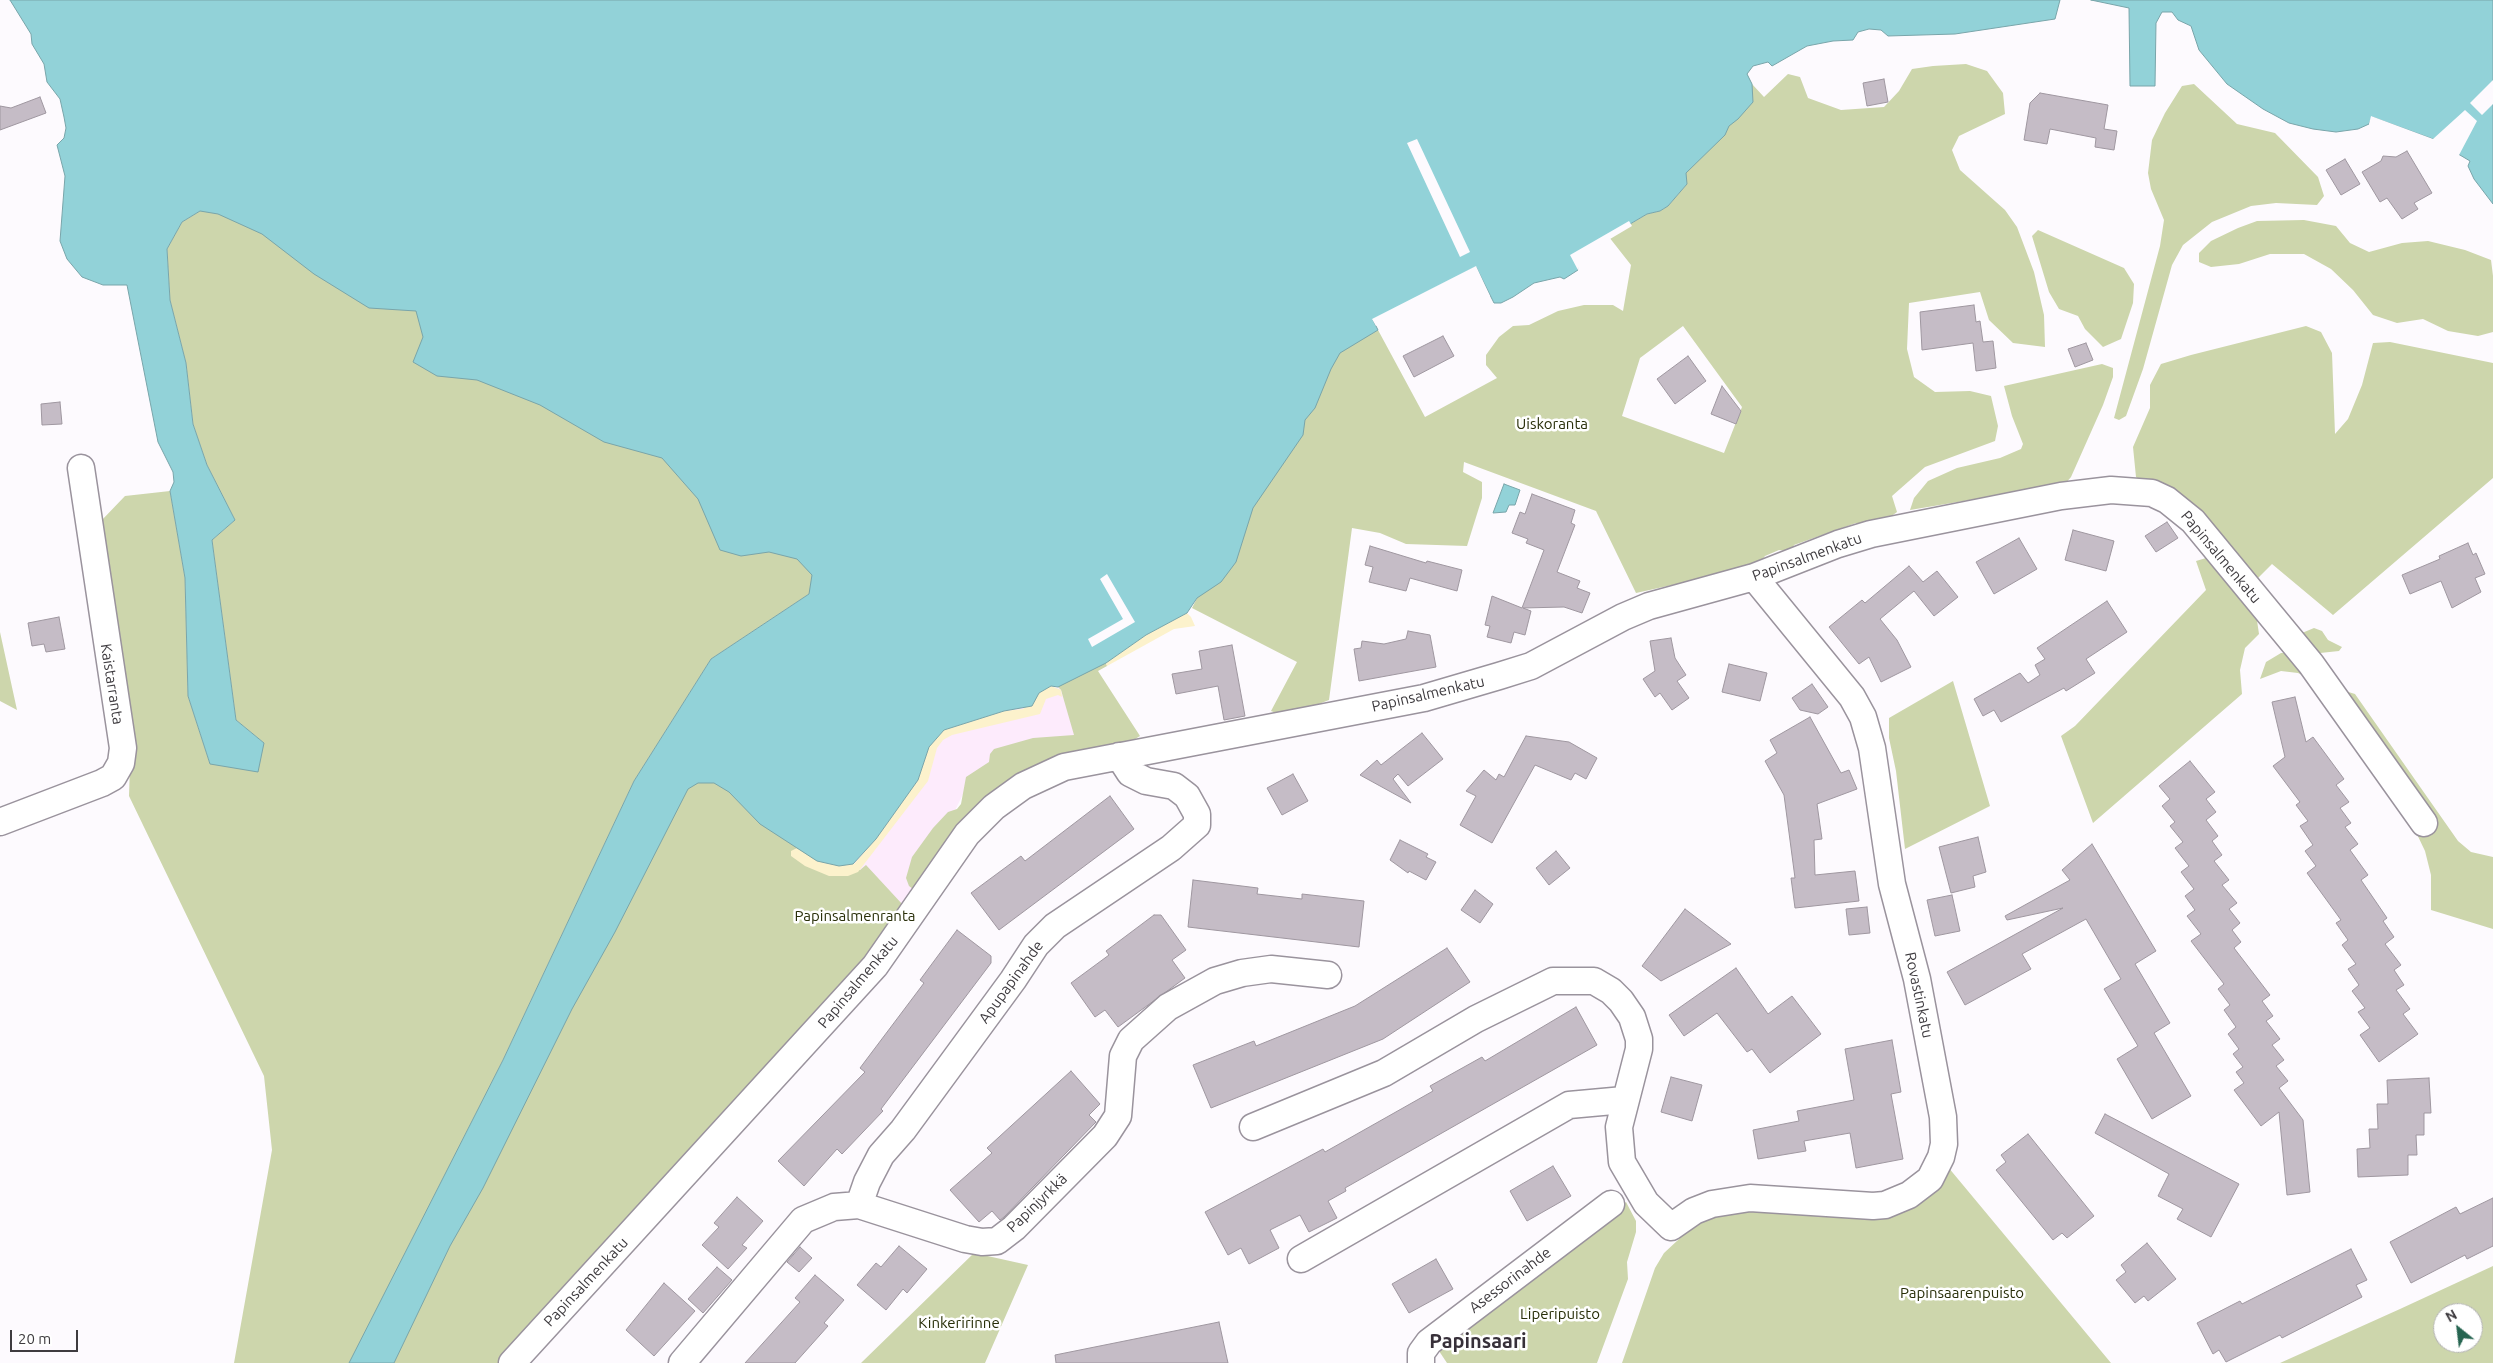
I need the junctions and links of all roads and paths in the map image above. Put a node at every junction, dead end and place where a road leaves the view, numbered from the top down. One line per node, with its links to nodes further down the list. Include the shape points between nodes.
1 (81, 468): 4 (street, Kaistarranta, via 123,748 121,763 113,777 102,783)
2 (1754, 577): 3 (street, Papinsalmenkatu, via 1649,606 1531,666 1424,698); 5 (street, Papinsalmenkatu, via 1838,544 1961,514 2111,490 2152,493 2181,509 2193,521 2311,664); 7 (street, Rovastinkatu, via 1852,697 1864,717 1872,748 1892,884 1917,979 1943,1117 1944,1144 1937,1169 1930,1179 1909,1195 1885,1205 1750,1198 1703,1208 1671,1227 1646,1203 1622,1162 1619,1126)
3 (1119, 756): 10 (street, Apupapinahde, via 1130,773 1146,781 1174,786 1187,796 1197,814 1197,825 1171,848 1055,926 1036,945 915,1114 881,1155); 12 (street, Papinsalmenkatu, via 1046,774 994,807 966,834 875,966)
4 (0, 822)
5 (2424, 823)
6 (1328, 975): 10 (street, Papinjyrkkä, via 1271,969 1242,973 1215,981 1168,1006 1131,1040 1122,1056 1118,1116 1105,1136 1014,1228 997,1241 965,1239)
7 (1624, 1100): 8 (street, via 1639,1049 1632,1017 1621,1001 1594,981 1553,981 1476,1019 1384,1073); 11 (street, via 1569,1105)
8 (1253, 1127)
9 (1611, 1204): 14 (street, Asessorinahde, via 1429,1342 1421,1353)
10 (859, 1205): 13 (street, Papinjyrkkä, via 834,1207 803,1220)
11 (1301, 1259)
12 (512, 1363)
13 (682, 1363)
14 (1421, 1363)

